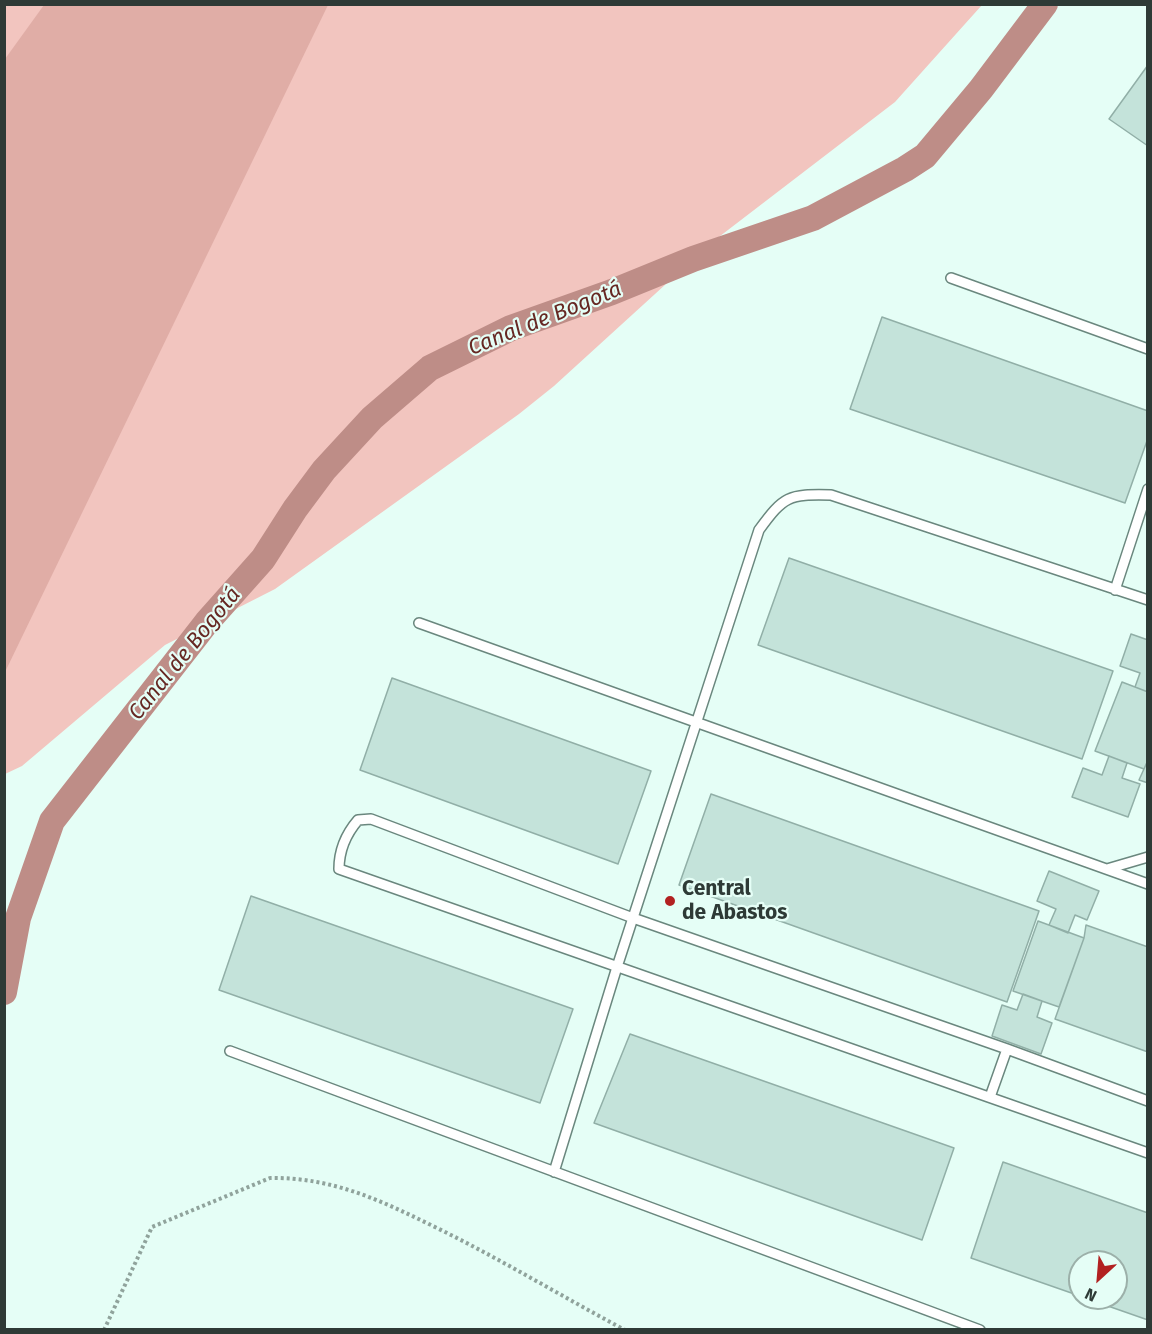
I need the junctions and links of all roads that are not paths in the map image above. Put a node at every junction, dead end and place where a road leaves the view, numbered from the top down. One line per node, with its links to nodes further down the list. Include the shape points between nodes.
1 (951, 278): 2 (lane)
2 (1148, 349)
3 (1148, 489): 4 (lane)
4 (1115, 590): 5 (lane); 7 (lane, via 831,495 800,495 777,505 759,530)
5 (1148, 600)
6 (419, 623): 7 (lane)
7 (698, 723): 9 (lane); 11 (lane)
8 (1148, 857): 9 (lane)
9 (1107, 869): 10 (lane)
10 (1148, 884)
11 (633, 918): 12 (lane); 12 (lane, via 371,819 358,820 349,830 339,857 339,869); 13 (lane)
12 (617, 967): 15 (lane); 18 (lane)
13 (1007, 1049): 15 (lane); 16 (lane)
14 (230, 1051): 18 (lane)
15 (990, 1097): 17 (lane)
16 (1148, 1101)
17 (1148, 1153)
18 (554, 1172): 19 (lane)
19 (980, 1329)

